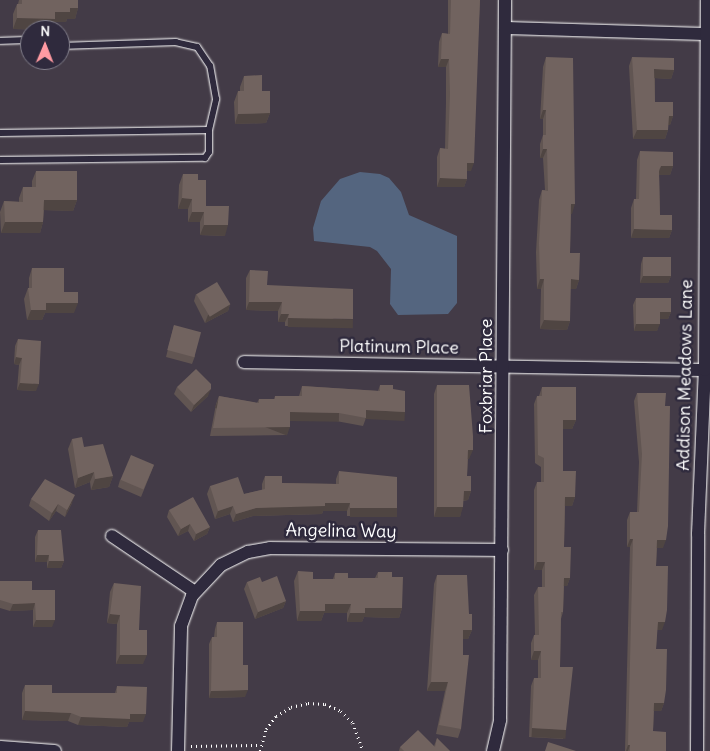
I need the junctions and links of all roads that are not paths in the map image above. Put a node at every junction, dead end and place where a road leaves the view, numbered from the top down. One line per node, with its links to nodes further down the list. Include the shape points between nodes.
1 (505, 0): 3 (street, Foxbriar Place)
2 (707, 0): 4 (street, Addison Meadows Lane)
3 (505, 28): 4 (street); 12 (street, Foxbriar Place)
4 (706, 34): 13 (street, Addison Meadows Lane)
5 (20, 40): 6 (lane)
6 (0, 41)
7 (70, 46): 8 (lane, via 176,42 197,47 210,66 216,99)
8 (209, 130): 9 (lane); 10 (lane, via 209,152 205,158)
9 (0, 133)
10 (0, 160)
11 (244, 362): 12 (street, Platinum Place)
12 (503, 366): 13 (street, Platinum Place); 15 (street, Foxbriar Place)
13 (707, 370): 21 (street, Addison Meadows Lane, via 698,534)
14 (112, 536): 16 (street)
15 (502, 550): 16 (street, Angelina Way, via 270,548 230,560 208,575); 20 (street, Foxbriar Place, via 500,720)
16 (195, 592): 18 (street, Angelina Way, via 184,615 179,637)
17 (0, 748): 19 (street)
18 (178, 748)
19 (55, 751)
20 (493, 751)
21 (697, 751)

